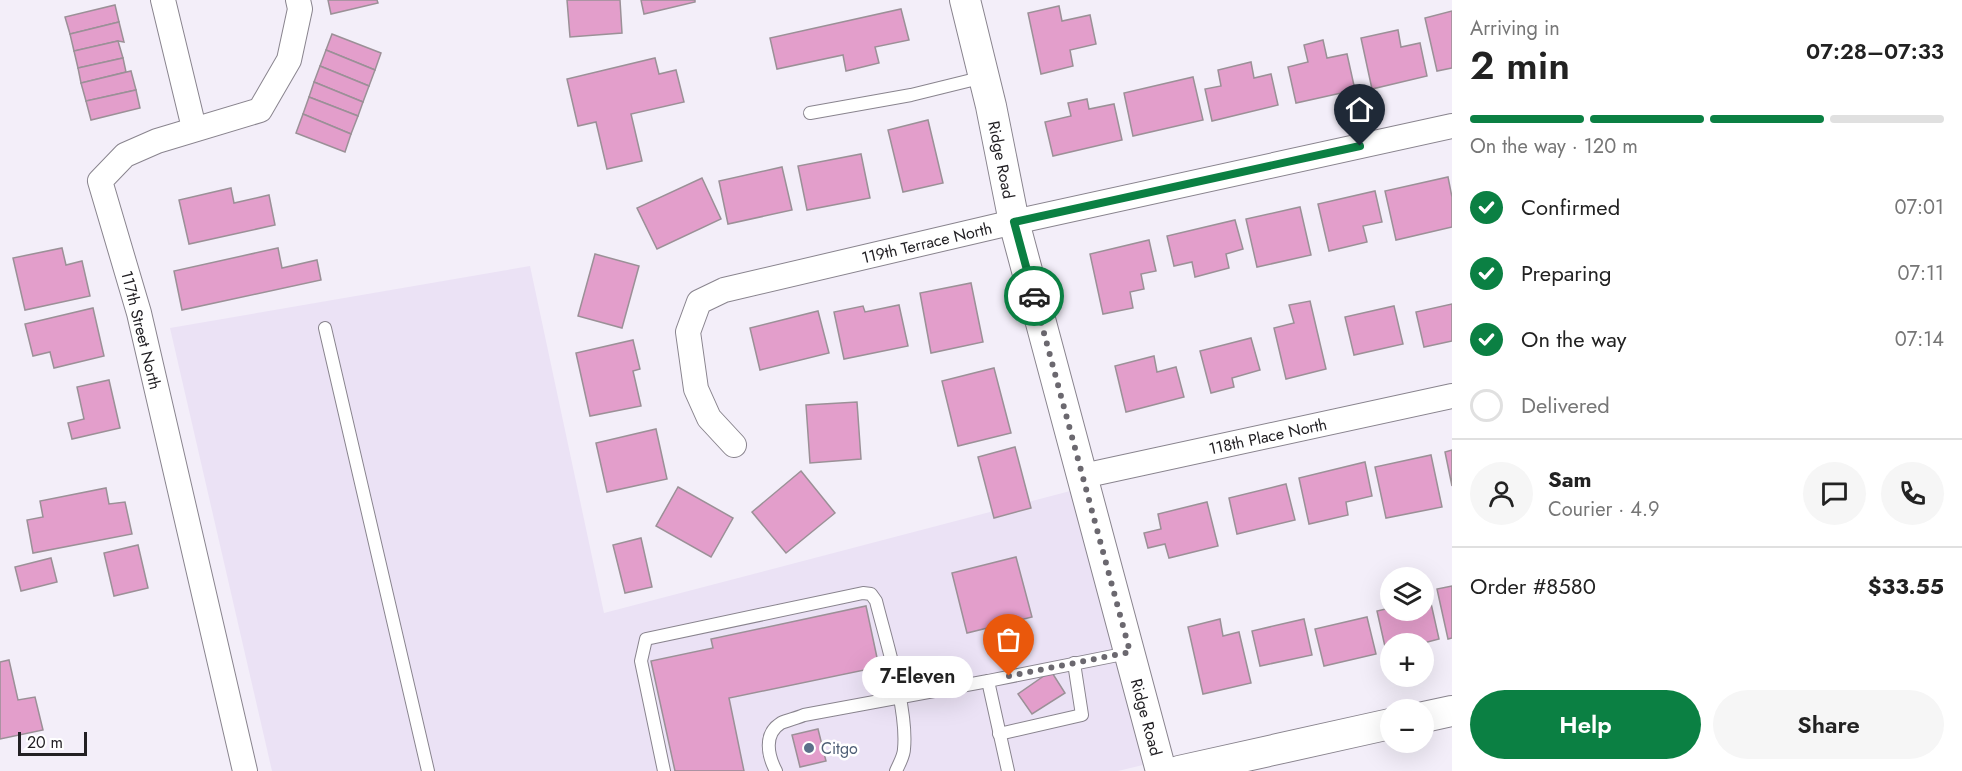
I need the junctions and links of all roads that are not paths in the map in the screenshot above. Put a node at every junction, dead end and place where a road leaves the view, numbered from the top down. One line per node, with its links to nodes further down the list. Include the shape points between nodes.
1 (163, 0): 7 (street)
2 (298, 0): 7 (street, 117th Street North, via 300,9 289,60 260,110)
3 (966, 0): 4 (street, Ridge Road)
4 (984, 78): 5 (lane); 8 (street, Ridge Road)
5 (810, 112)
6 (1452, 126): 8 (street, 119th Terrace North)
7 (194, 128): 21 (street, 117th Street North, via 125,155 100,181 139,313)
8 (1014, 222): 11 (street, 119th Terrace North, via 724,290 699,302 688,332 696,389 709,418); 12 (street, Ridge Road)
9 (325, 328): 22 (lane)
10 (1452, 396): 12 (street, 118th Place North)
11 (734, 445)
12 (1083, 476): 13 (street, Ridge Road)
13 (1130, 652): 14 (lane); 27 (street, Ridge Road)
14 (1074, 663): 15 (lane); 20 (lane, via 1082,715)
15 (988, 681): 16 (lane); 20 (lane)
16 (899, 696): 23 (lane, via 871,594 646,639 641,661); 24 (lane, via 804,715 779,724 768,740 769,757); 25 (lane, via 904,752)
17 (1452, 711): 18 (street)
18 (1434, 715)
19 (1380, 726): 28 (street)
20 (999, 734): 26 (lane)
21 (245, 771)
22 (428, 771)
23 (664, 771)
24 (776, 771)
25 (896, 771)
26 (1008, 771)
27 (1161, 771)
28 (1179, 771)

